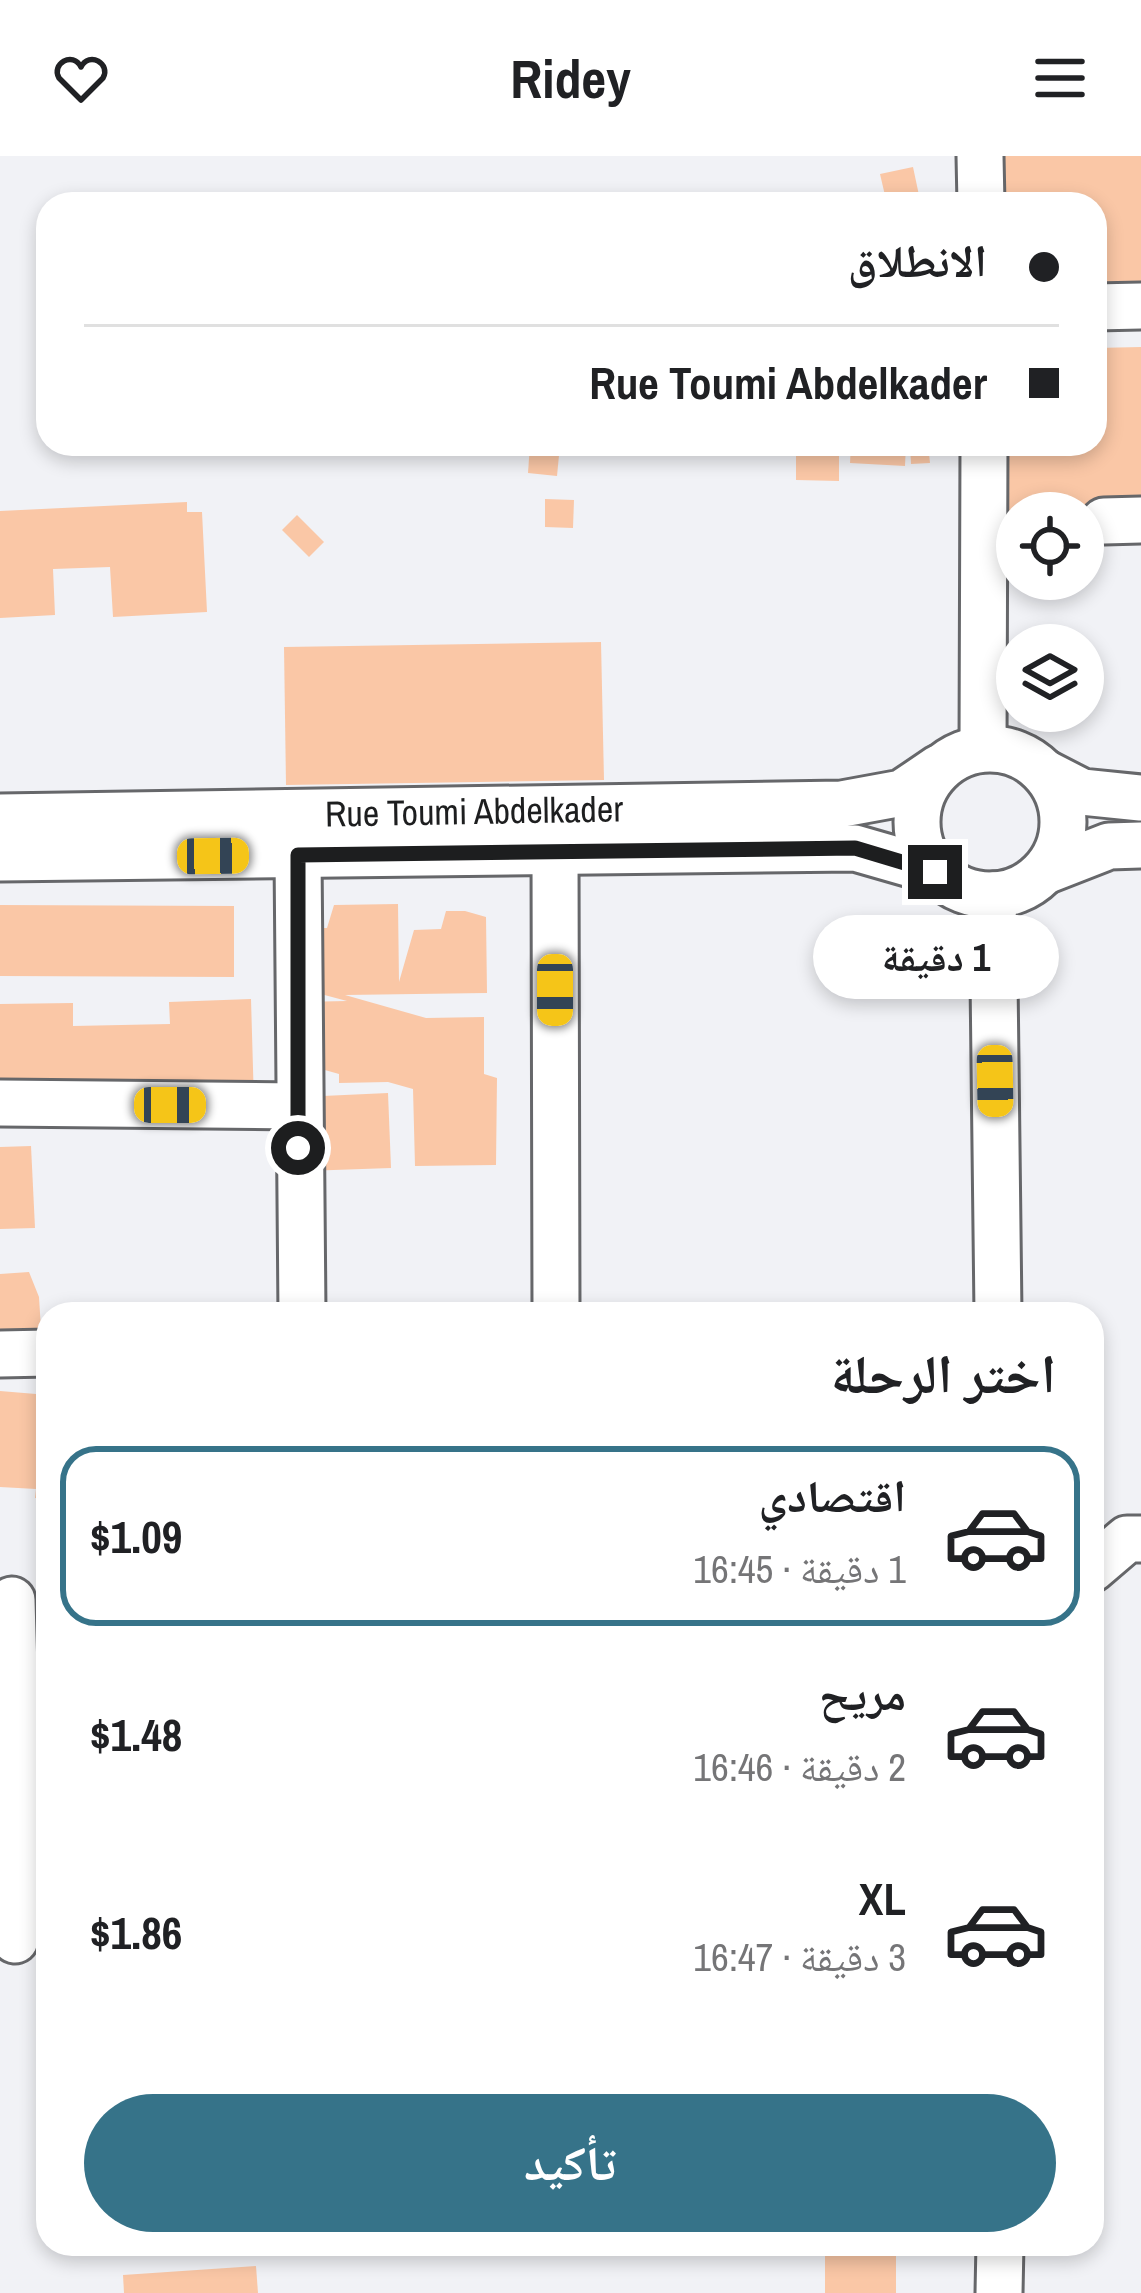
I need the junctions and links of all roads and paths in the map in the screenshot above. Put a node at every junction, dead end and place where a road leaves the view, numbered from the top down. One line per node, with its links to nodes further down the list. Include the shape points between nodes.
1 (980, 156): 2 (street)
2 (981, 192)
3 (1141, 306): 4 (street)
4 (1107, 307)
5 (984, 456): 6 (street)
6 (983, 748): 7 (street); 8 (street, via 1009,750)
7 (939, 768): 10 (street, Rue Toumi Abdelkader, via 902,793 842,804); 16 (street, via 916,813 921,850)
8 (1045, 773): 9 (street, via 1082,792); 15 (street, via 1064,820)
9 (1141, 798)
10 (0, 817)
11 (1141, 845): 15 (street, via 1108,846)
12 (555, 852): 13 (street, Rue Toumi Abdelkader); 16 (street, Rue Toumi Abdelkader, via 855,848); 21 (street)
13 (298, 855): 14 (street, Rue Toumi Abdelkader); 19 (street)
14 (0, 858)
15 (1045, 871): 17 (street)
16 (935, 872): 17 (street, via 956,887)
17 (993, 895): 22 (street)
18 (0, 1103): 19 (street)
19 (297, 1106): 20 (street)
20 (302, 1302)
21 (556, 1302)
22 (998, 1302)
23 (36, 1353): 24 (street)
24 (0, 1354)
25 (1141, 1539): 26 (street, via 1127,1539)
26 (1104, 1558)
27 (20, 1601): 29 (street, via 20,1879)
28 (36, 1916): 29 (street)
29 (8, 1950)
30 (1000, 2256): 31 (street)
31 (999, 2293)

